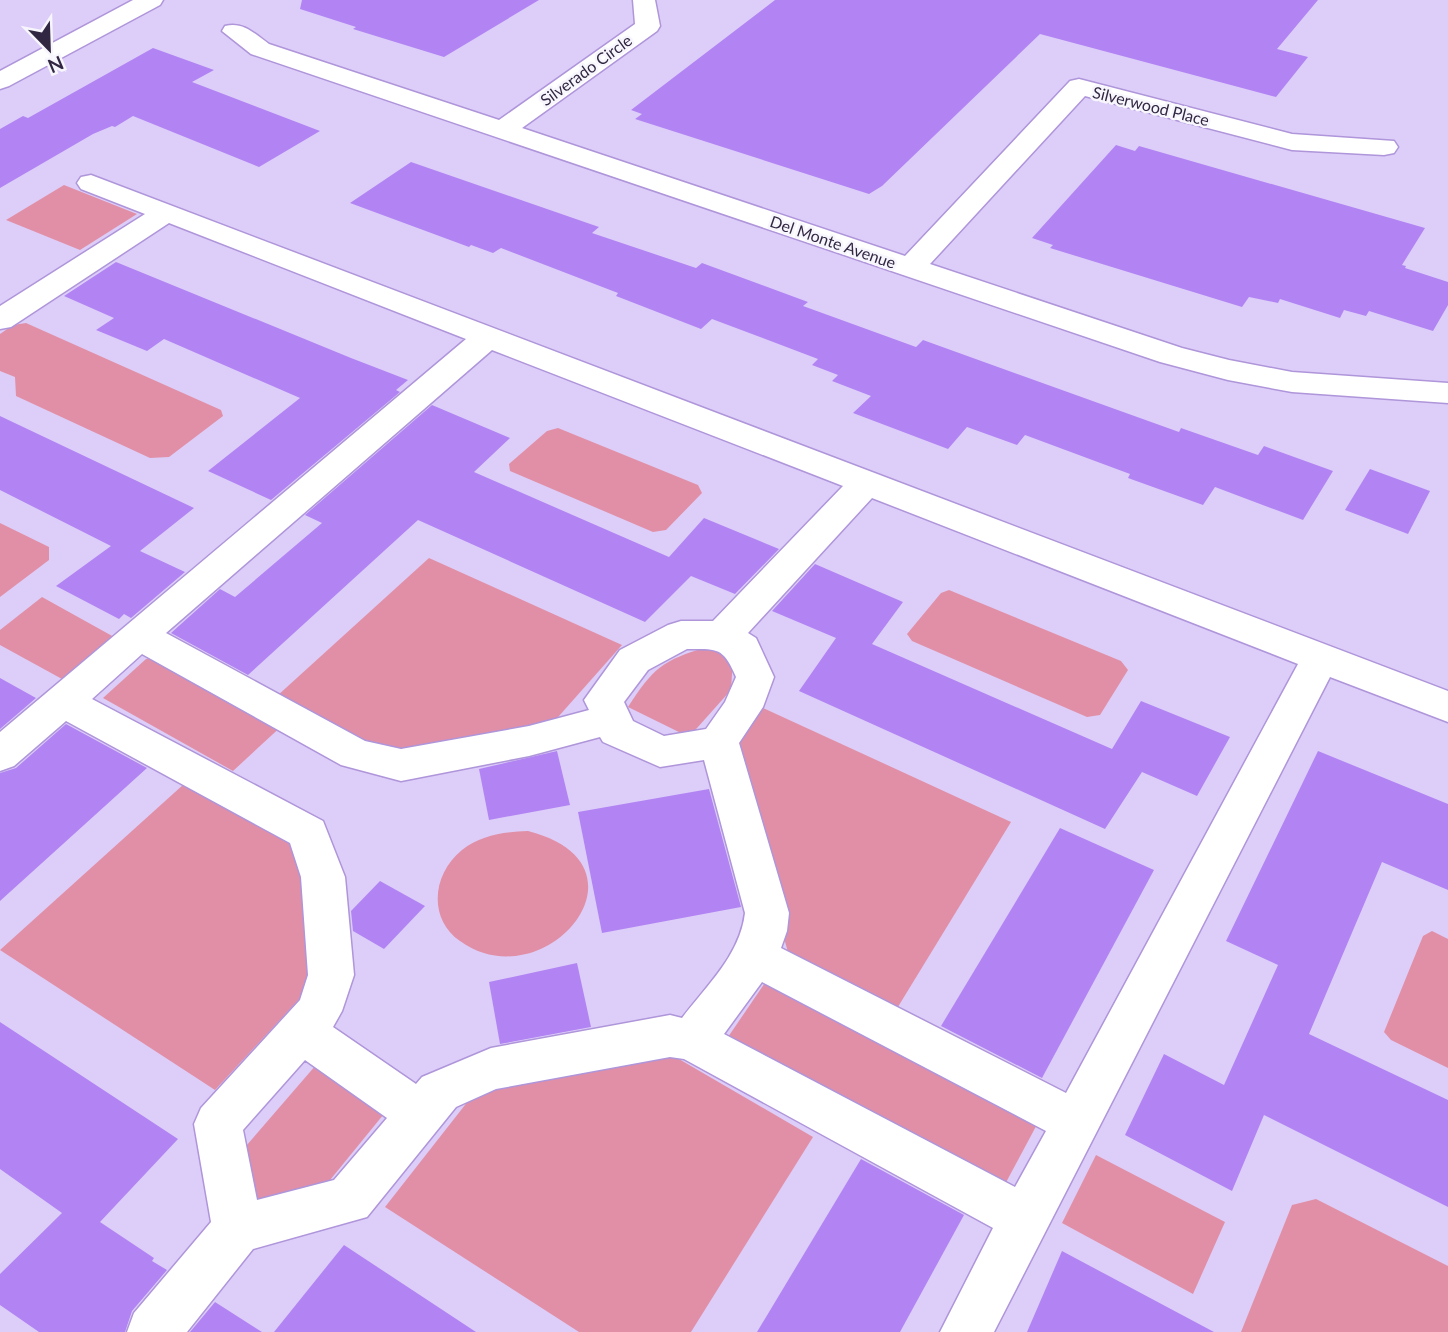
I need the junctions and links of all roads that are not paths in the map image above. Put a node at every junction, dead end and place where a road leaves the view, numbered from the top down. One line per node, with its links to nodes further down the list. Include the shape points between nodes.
1 (151, 0): 4 (street)
2 (644, 1): 5 (street, Silverado Circle, via 648,26)
3 (234, 31): 5 (street, Del Monte Avenue, via 260,49)
4 (0, 81)
5 (504, 130): 9 (street, Del Monte Avenue)
6 (1384, 148): 9 (street, Silverwood Place, via 1292,142 1079,88)
7 (91, 183): 8 (street)
8 (167, 212): 10 (street); 11 (street)
9 (910, 268): 12 (street, Del Monte Avenue, via 1228,370 1292,382)
10 (0, 320)
11 (489, 337): 13 (street); 15 (street)
12 (1448, 393)
13 (867, 482): 14 (street); 16 (street)
14 (723, 635): 19 (street, via 681,635 634,660 604,700); 20 (street, via 743,648 755,677 743,707)
15 (140, 636): 17 (street); 19 (street, via 355,754 401,765 529,741)
16 (1321, 658): 18 (street); 26 (street)
17 (63, 701): 21 (street); 23 (street, via 308,833 323,877 331,975 319,1011)
18 (1448, 706)
19 (612, 719): 20 (street, via 617,731 660,752)
20 (719, 742): 22 (street, via 767,913)
21 (0, 755)
22 (755, 957): 24 (street); 26 (street)
23 (301, 1031): 25 (street); 28 (street, via 218,1125)
24 (692, 1040): 25 (street, via 670,1035 491,1069 439,1092); 27 (street)
25 (421, 1114): 28 (street, via 349,1200)
26 (1075, 1122): 27 (street)
27 (1025, 1219): 30 (street)
28 (239, 1229): 29 (street)
29 (153, 1332)
30 (966, 1332)

